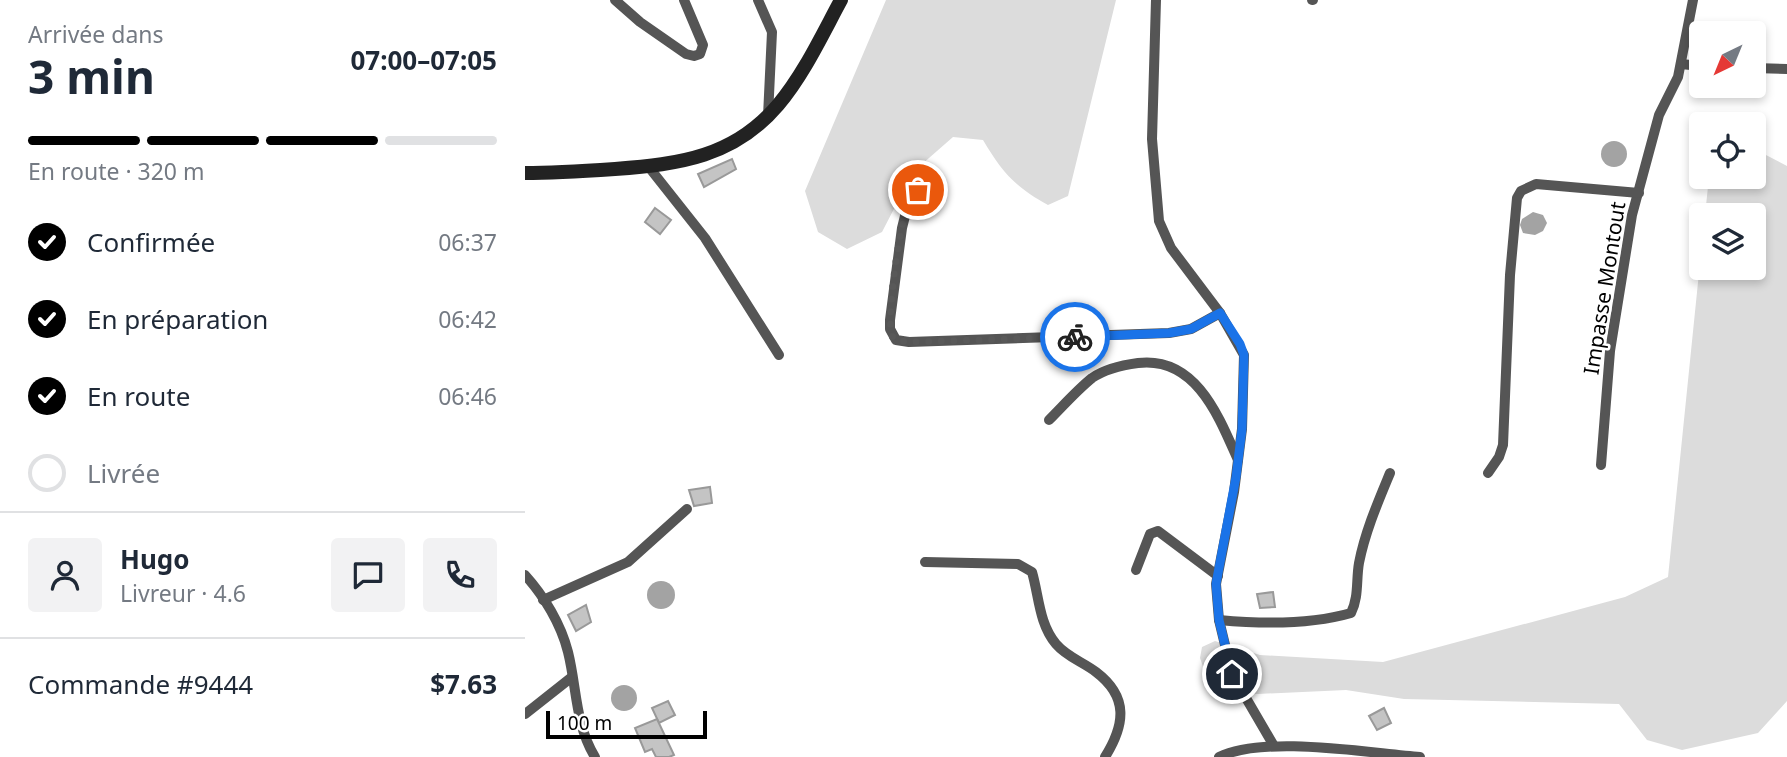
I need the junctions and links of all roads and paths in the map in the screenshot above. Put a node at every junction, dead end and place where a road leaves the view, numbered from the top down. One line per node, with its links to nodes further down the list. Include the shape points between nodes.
1 (615, 0): 2 (street, via 694,56 703,45)
2 (684, 0)
3 (758, 0): 11 (street, via 772,32)
4 (841, 0): 11 (street, via 809,60)
5 (1156, 0): 16 (street, via 1155,204 1171,248)
6 (1693, 0): 7 (street, Impasse Montout)
7 (1681, 64): 8 (street); 15 (street, Impasse Montout, via 1659,115)
8 (1689, 65)
9 (1766, 68): 10 (street)
10 (1787, 69)
11 (768, 116): 12 (street, via 727,146 703,157)
12 (648, 166): 13 (street); 17 (street, via 705,238)
13 (525, 173)
14 (926, 177): 16 (street, via 902,228 890,320 896,340 1169,333 1191,329)
15 (1639, 193): 20 (street, Impasse Montout, via 1610,351); 22 (street, via 1537,184 1517,198 1503,445)
16 (1220, 313): 19 (street, via 1244,355)
17 (779, 355)
18 (1049, 420): 19 (street, via 1101,373 1157,362 1173,366 1192,380 1219,417)
19 (1238, 461): 27 (street)
20 (1601, 465)
21 (1390, 473): 29 (street, via 1359,564 1351,612 1324,619)
22 (1488, 473)
23 (687, 509): 28 (street, via 628,562)
24 (925, 562): 34 (street, via 1019,564 1032,572 1039,607 1056,644 1097,672 1117,698 1121,729)
25 (1136, 570): 27 (street, via 1150,534 1158,531)
26 (525, 575): 28 (street)
27 (1218, 576): 29 (street)
28 (543, 600): 30 (street, via 563,637)
29 (1219, 620): 32 (street, via 1232,674)
30 (572, 677): 31 (street); 33 (street, via 581,729)
31 (525, 714)
32 (1274, 746): 35 (street, via 1259,745); 36 (street)
33 (595, 757)
34 (1105, 757)
35 (1219, 757)
36 (1420, 757)

